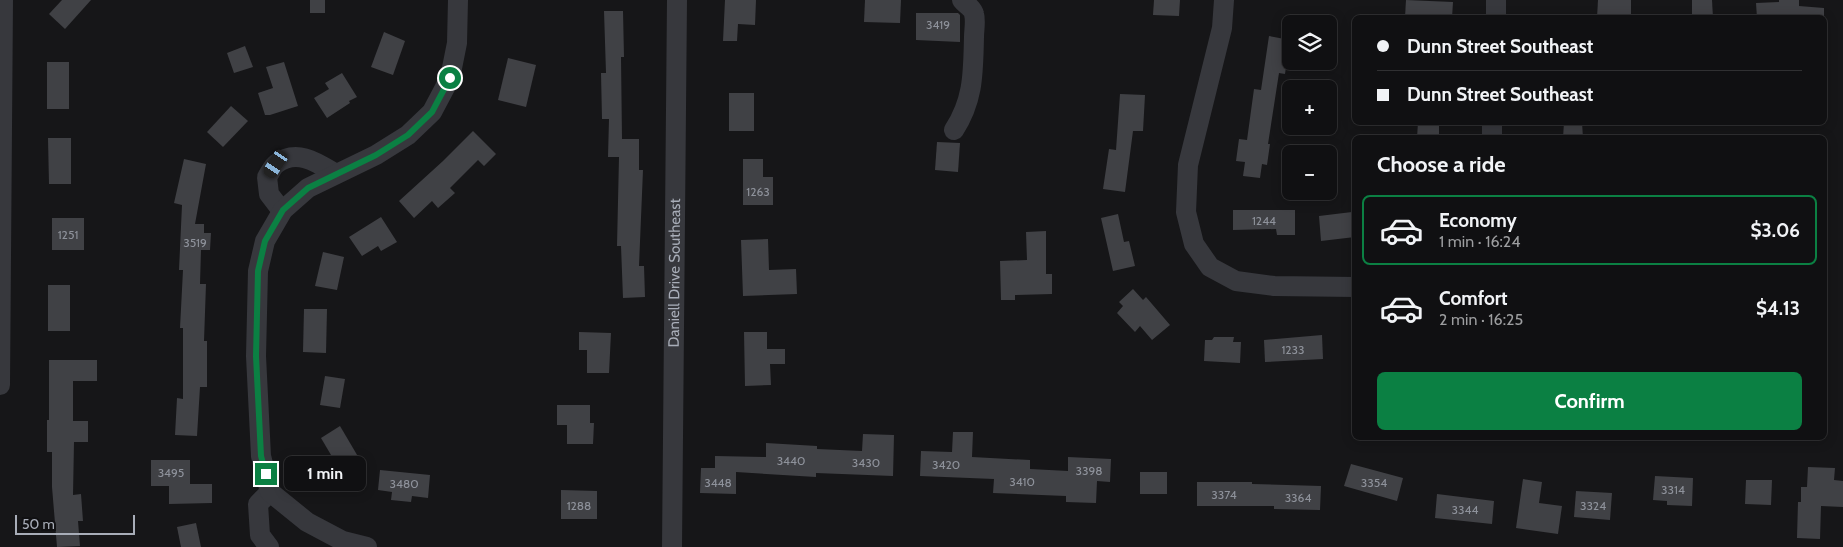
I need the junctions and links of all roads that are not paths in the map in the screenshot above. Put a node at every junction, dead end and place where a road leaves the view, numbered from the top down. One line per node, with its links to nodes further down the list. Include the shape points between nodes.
1 (3, 0): 12 (street)
2 (458, 0): 9 (street, via 457,43 450,78 432,112 408,135)
3 (677, 0): 16 (street, Daniell Drive Southeast)
4 (962, 0): 8 (street, via 975,14 971,92 964,115)
5 (1224, 0): 11 (street, via 1222,28 1188,166 1186,212 1194,244 1210,267 1236,281 1274,286)
6 (1496, 0): 7 (street)
7 (1496, 15)
8 (954, 130)
9 (336, 174): 10 (street, via 308,188); 10 (street, via 310,159 291,157 276,164 267,177 269,194)
10 (282, 211): 13 (street, via 265,241 258,271 256,356 261,456)
11 (1352, 287)
12 (0, 385)
13 (270, 492): 14 (street, via 258,504 260,535); 15 (street, via 307,522 343,541)
14 (269, 547)
15 (367, 547)
16 (672, 547)

